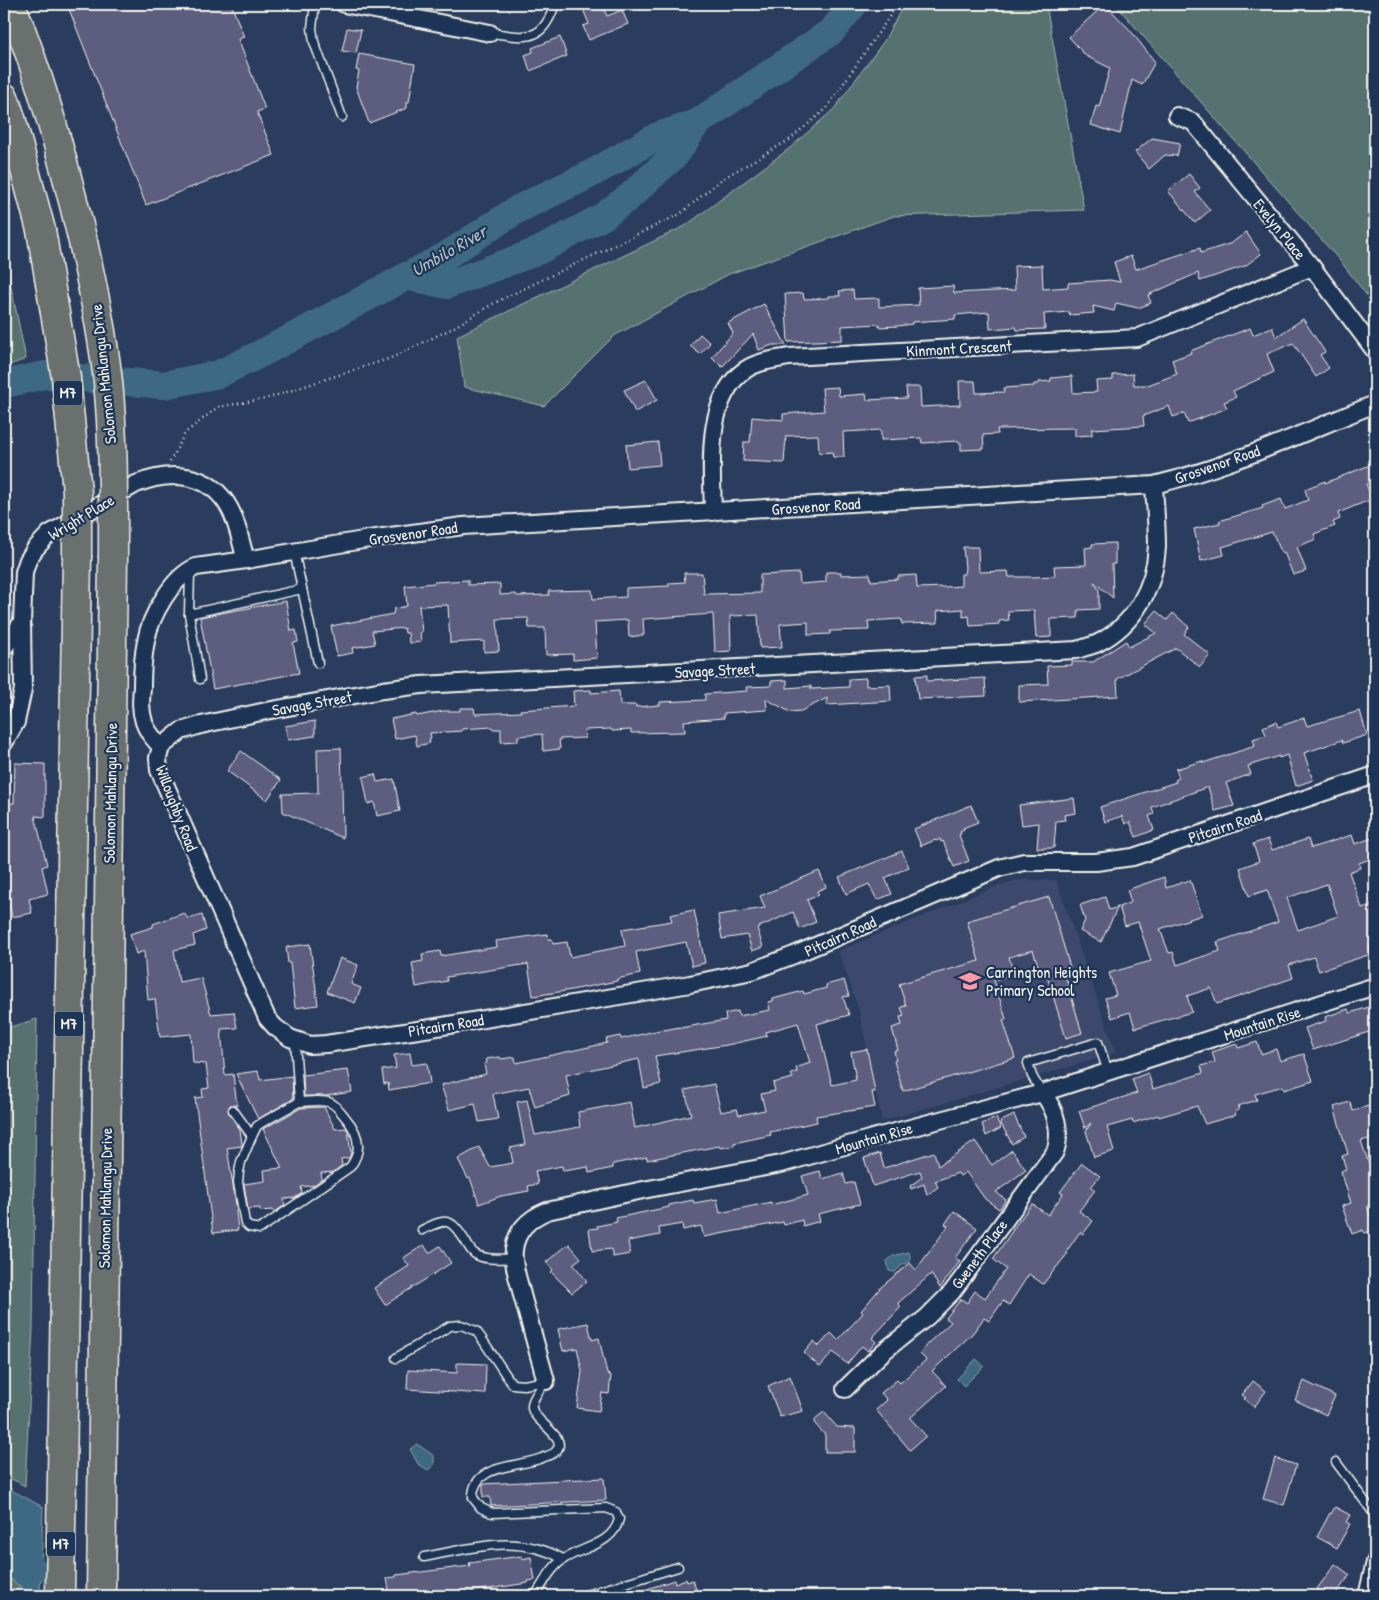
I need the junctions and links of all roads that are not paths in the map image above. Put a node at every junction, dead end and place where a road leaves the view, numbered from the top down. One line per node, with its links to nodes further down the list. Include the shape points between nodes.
1 (10, 4): 45 (highway, Solomon Mahlangu Drive / M7, bridge, via 37,76 74,204 94,291 108,381 113,558)
2 (315, 4): 8 (lane, via 314,42)
3 (344, 4): 5 (street)
4 (555, 4): 5 (lane, via 543,29 526,37)
5 (490, 33)
6 (4, 97): 44 (highway, M7, bridge, via 41,230 66,378 77,492)
7 (1177, 116): 9 (street, Evelyn Place, via 1193,122)
8 (342, 117)
9 (1312, 267): 10 (street, Evelyn Place); 13 (street, Kinmont Crescent, via 1137,338 789,357 766,361 744,371 732,383 722,401 712,445)
10 (1375, 351)
11 (1375, 404): 12 (street, Grosvenor Road, via 1225,464)
12 (1154, 485): 13 (street, Grosvenor Road); 24 (street, Savage Street, via 1157,545 1148,590 1135,613 1118,630 1097,643 1076,650 421,685 201,725 181,732)
13 (713, 512): 14 (street, Grosvenor Road, via 463,526)
14 (294, 551): 15 (street, Grosvenor Road); 17 (lane)
15 (246, 560): 16 (street); 19 (street, Wright Place, via 230,509 209,485 182,475 150,479 136,484 42,540 24,572)
16 (190, 569): 18 (lane); 24 (street, Willoughby Road, via 176,580 164,598 146,640 142,713 149,733)
17 (302, 590): 18 (lane); 21 (lane)
18 (189, 614): 22 (lane)
19 (22, 622): 20 (street); 23 (street, Wright Place, via 24,672 21,704 16,722)
20 (4, 648)
21 (318, 663)
22 (200, 679)
23 (4, 743)
24 (160, 747): 27 (street, Willoughby Road, via 160,770 267,1018)
25 (1375, 775): 27 (street, Pitcairn Road, via 1134,857 1096,862 1024,862 999,868 752,971 326,1044)
26 (1375, 986): 28 (street, Mountain Rise)
27 (292, 1039): 30 (lane)
28 (1108, 1072): 29 (street, Mountain Rise); 29 (lane, via 1098,1042 1028,1063)
29 (1042, 1093): 34 (street, Mountain Rise, via 781,1164 547,1211 525,1224 516,1242); 37 (street, Gweneth Place, via 1048,1099 1057,1124 1055,1152 952,1292)
30 (299, 1102): 32 (lane, via 257,1126); 32 (lane, via 332,1103 356,1133 356,1156 350,1167 260,1229 248,1227 245,1223 238,1182 241,1162)
31 (233, 1110): 32 (lane)
32 (252, 1136)
33 (422, 1230): 34 (lane, via 448,1221 476,1255 492,1259)
34 (514, 1258): 36 (street, Mountain Rise)
35 (396, 1358): 36 (lane, via 450,1326 461,1325 476,1331 512,1384)
36 (546, 1381): 41 (lane, via 532,1408 556,1435 559,1446 556,1452 533,1462 488,1471 474,1485 473,1498 481,1508 492,1513 597,1508 616,1512 618,1524 607,1537)
37 (845, 1388)
38 (1336, 1462): 39 (lane)
39 (1375, 1515)
40 (424, 1556): 41 (lane, via 519,1544 551,1552)
41 (564, 1559): 46 (lane)
42 (1375, 1562): 48 (street)
43 (678, 1567): 47 (lane)
44 (60, 1596)
45 (101, 1596)
46 (535, 1596)
47 (583, 1596)
48 (1367, 1596)

